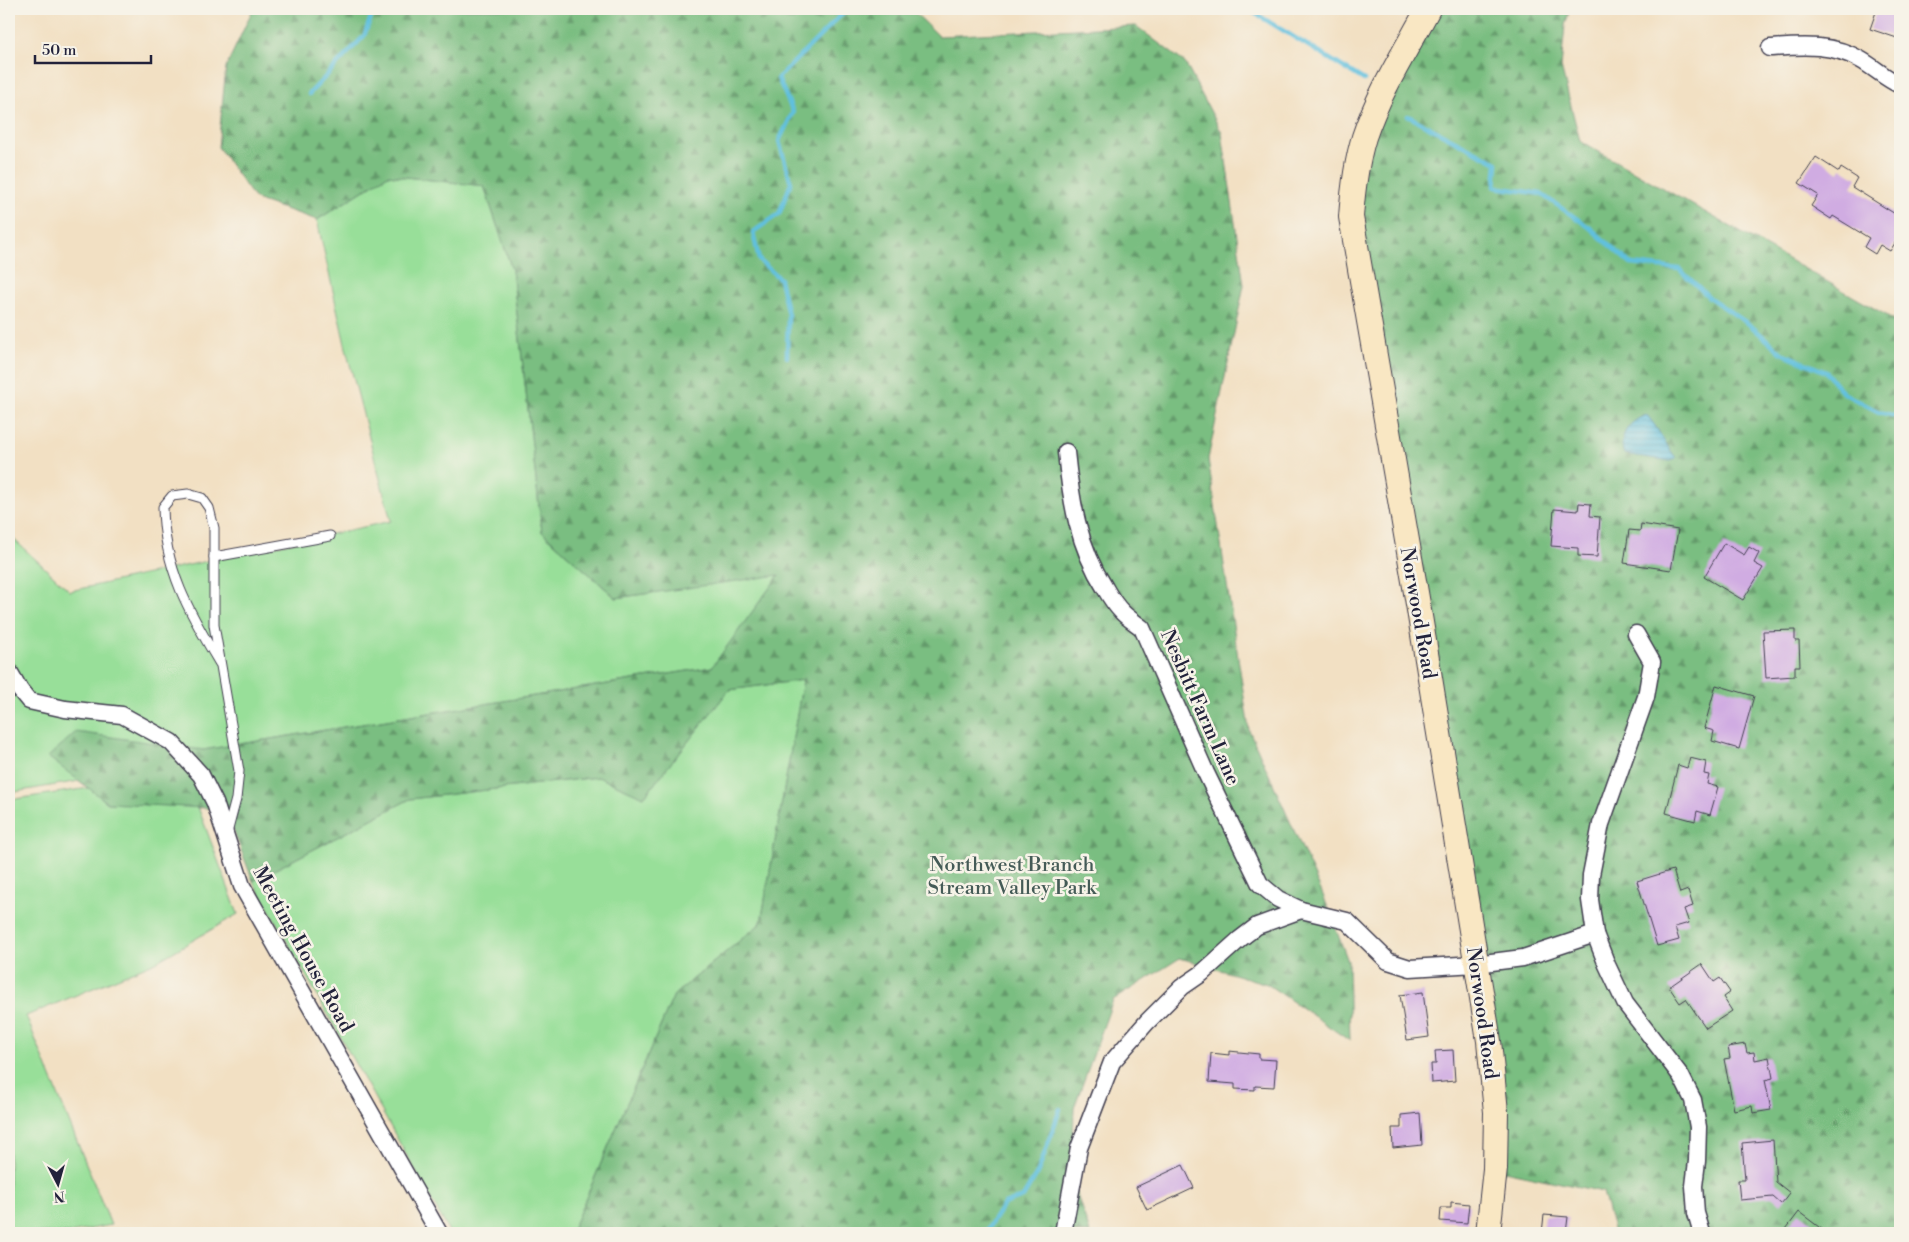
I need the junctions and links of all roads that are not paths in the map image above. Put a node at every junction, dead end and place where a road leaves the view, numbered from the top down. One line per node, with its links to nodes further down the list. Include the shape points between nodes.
1 (1428, 9): 13 (street, Norwood Road, via 1364,137 1354,182 1351,217)
2 (1770, 48): 3 (street, via 1814,46 1841,50)
3 (1900, 85)
4 (1066, 452): 11 (street, Nesbitt Farm Lane, via 1071,500 1085,551 1096,574 1123,613 1142,628 1206,773 1260,884 1278,899)
5 (330, 536): 6 (lane)
6 (214, 557): 8 (lane, via 214,625); 8 (lane, via 214,528 209,508 202,498 188,494 172,496 163,507 163,530 174,574 190,613)
7 (1636, 634): 12 (street, via 1652,662 1646,697 1601,824 1591,875 1590,900)
8 (220, 664): 10 (lane, via 238,772 236,799)
9 (9, 671): 10 (street, Meeting House Road, via 29,701 65,709 122,715 171,742 201,775 215,803)
10 (226, 838): 14 (street, Meeting House Road, via 242,886)
11 (1301, 910): 13 (street, Nesbitt Farm Lane, via 1347,921 1388,961 1410,968); 15 (street, via 1257,926 1240,939 1182,988 1112,1062 1079,1148)
12 (1595, 934): 13 (street, Nesbitt Farm Lane, via 1523,958); 17 (street, via 1625,1003 1681,1076 1693,1100 1698,1127 1694,1186)
13 (1476, 964): 16 (street, Norwood Road, via 1489,1041 1496,1112 1495,1169)
14 (439, 1233)
15 (1063, 1233)
16 (1488, 1233)
17 (1702, 1233)

